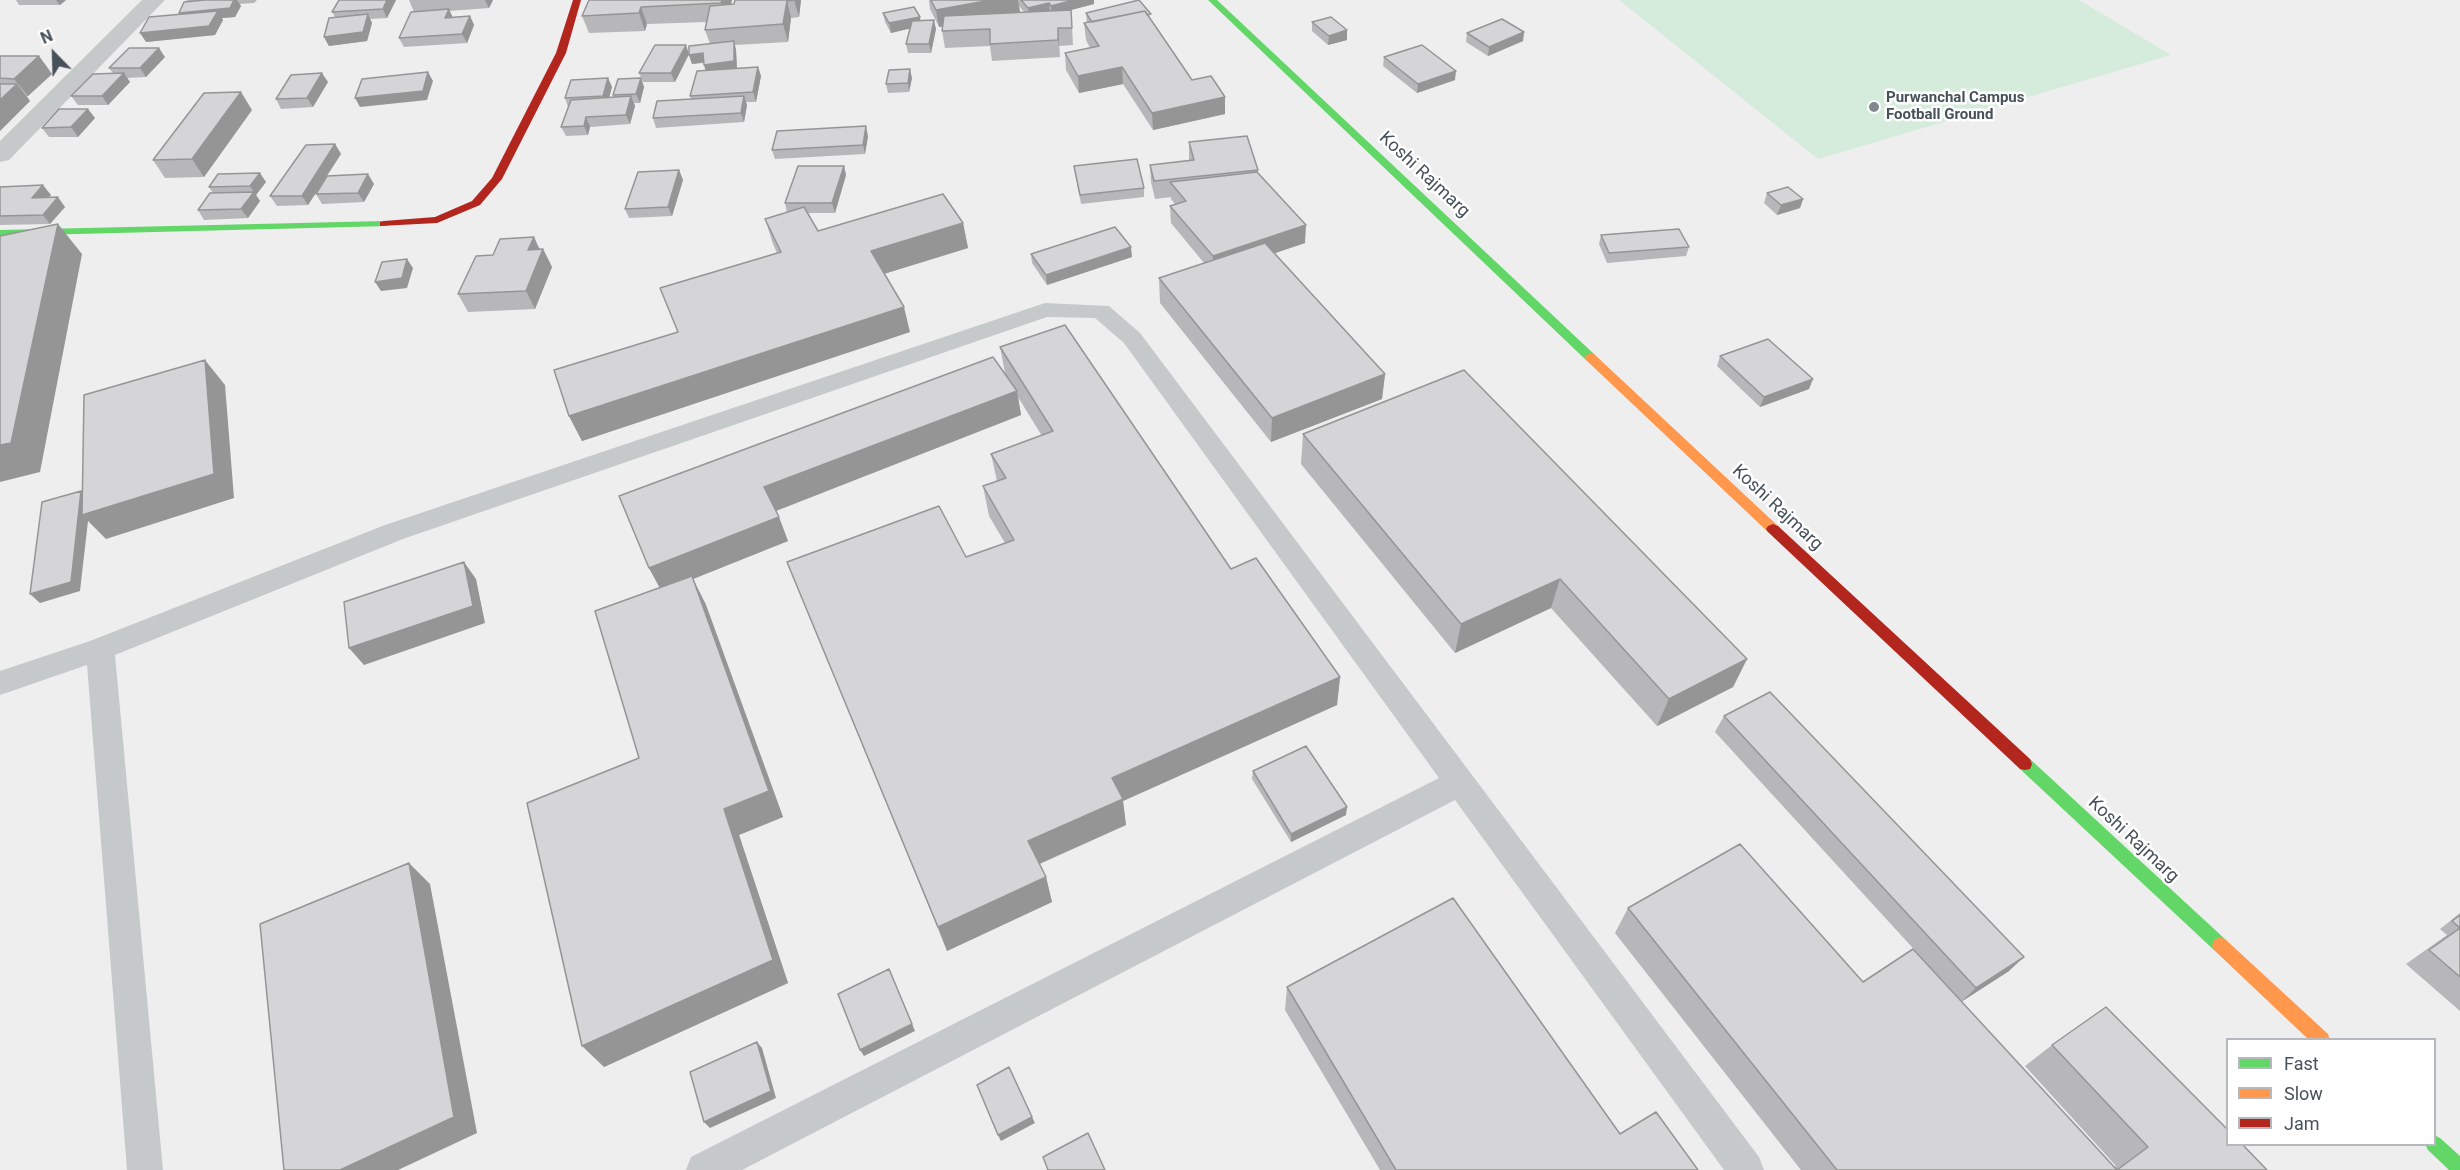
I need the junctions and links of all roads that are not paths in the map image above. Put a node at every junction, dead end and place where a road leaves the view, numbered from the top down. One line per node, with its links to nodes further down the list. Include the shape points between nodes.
1 (154, 0): 4 (street)
2 (578, 0): 5 (main road, via 561,53 497,179 476,203 437,220)
3 (1212, 0): 9 (main road, Koshi Rajmarg)
4 (0, 155)
5 (0, 233)
6 (100, 649): 7 (lane); 8 (lane, via 394,532 1045,310 1101,311 1132,338); 12 (lane)
7 (0, 683)
8 (1461, 782): 13 (lane); 14 (lane)
9 (2320, 1038)
10 (2436, 1146): 11 (main road)
11 (2460, 1168)
12 (145, 1170)
13 (704, 1170)
14 (1746, 1170)

